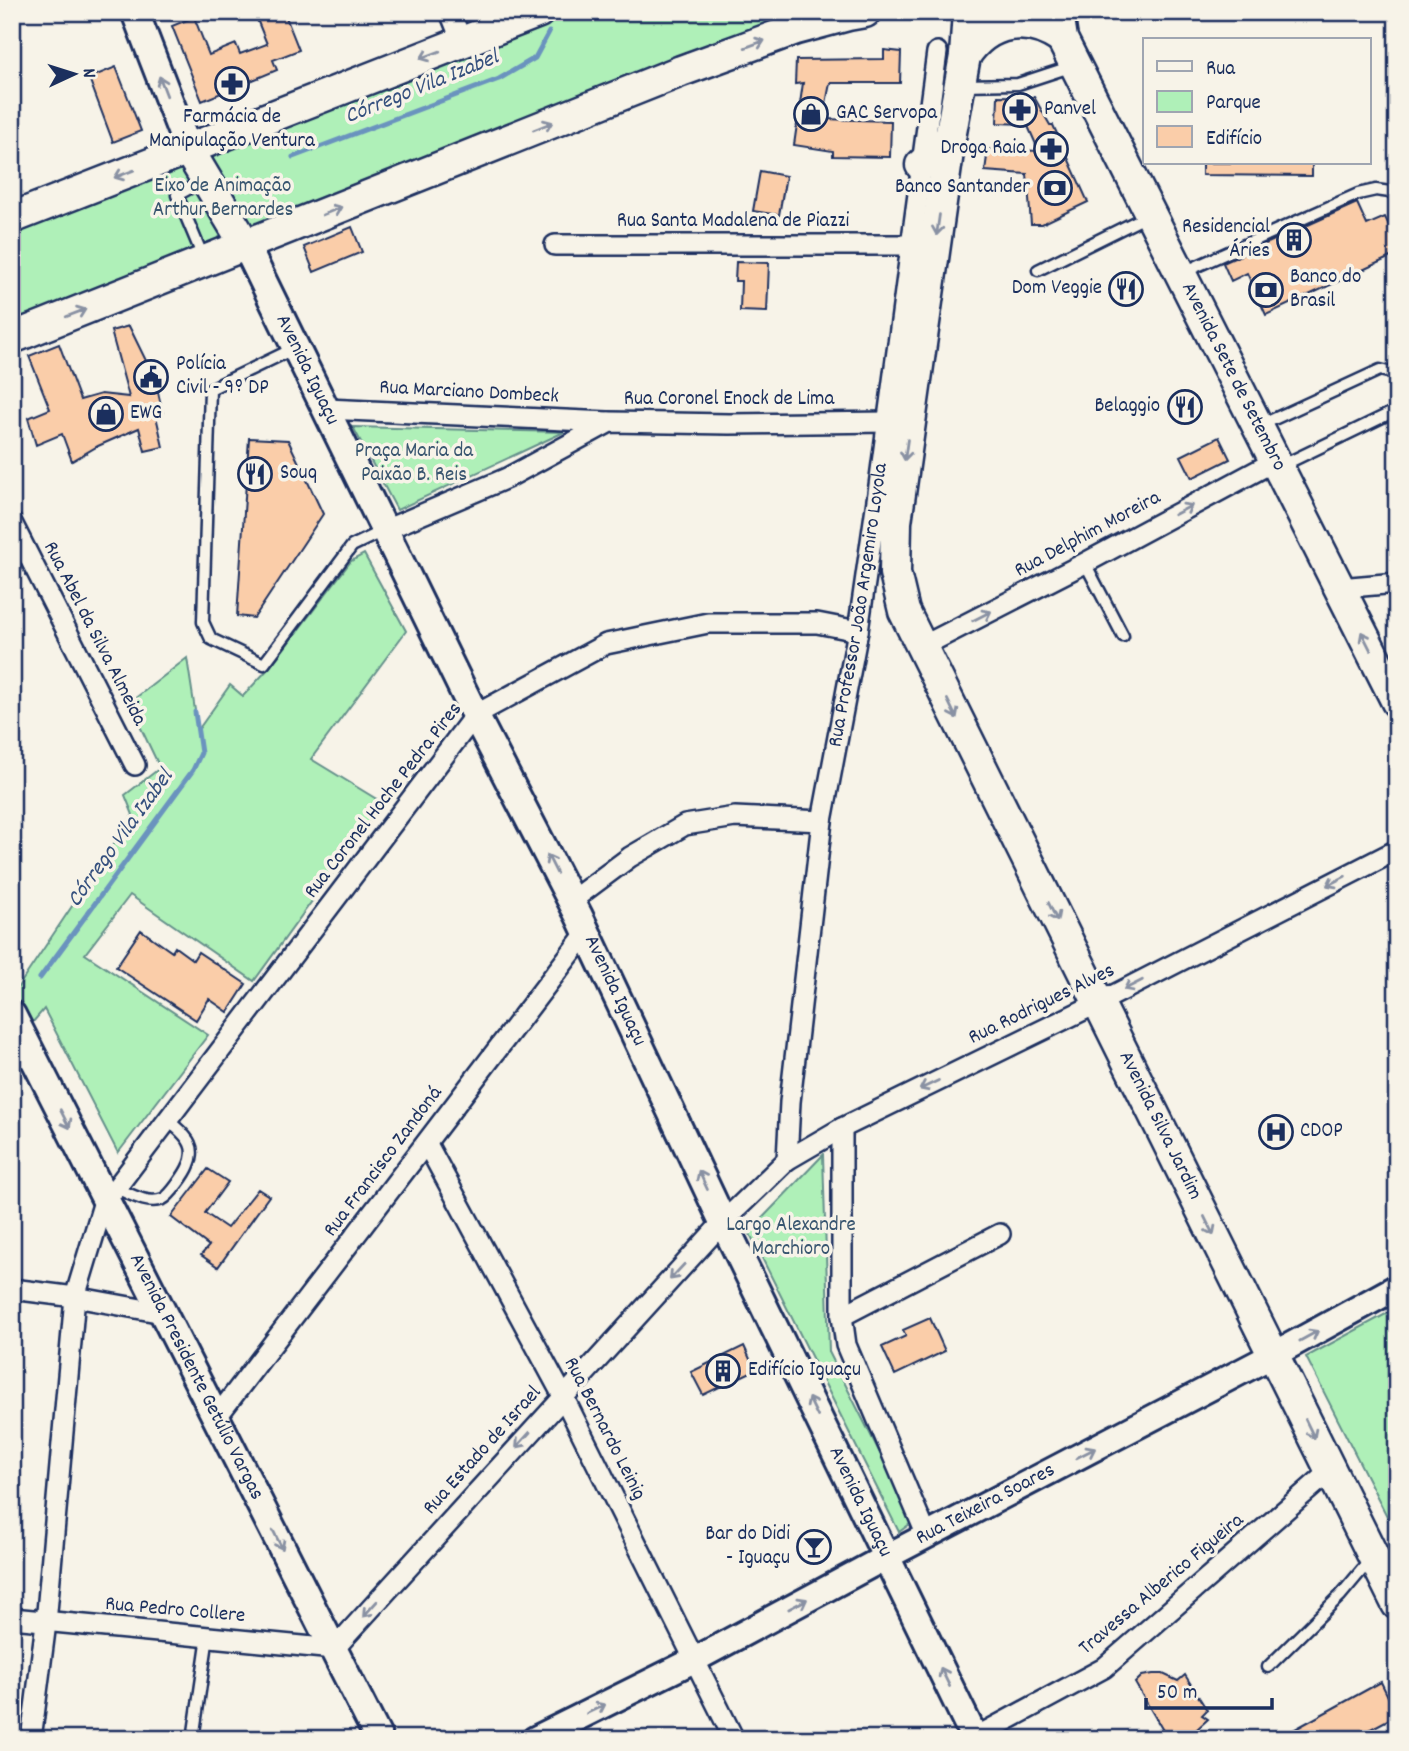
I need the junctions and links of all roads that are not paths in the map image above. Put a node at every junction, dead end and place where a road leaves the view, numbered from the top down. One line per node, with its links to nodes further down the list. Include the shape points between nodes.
1 (135, 12): 12 (main road, one-way to 1)
2 (450, 12): 7 (street)
3 (539, 12): 7 (main road)
4 (865, 12): 20 (main road, one-way to 4, via 681,71 796,29)
5 (966, 14): 8 (main road, Rua Professor João Argemiro Loyola)
6 (1060, 26): 8 (main road, via 1007,25); 9 (main road, Avenida Sete de Setembro)
7 (462, 42): 12 (main road, one-way to 12)
8 (951, 54): 10 (main road, Rua Professor João Argemiro Loyola); 13 (street, Rua Professor João Argemiro Loyola)
9 (1075, 65): 10 (lane, via 1018,84); 16 (main road, Avenida Sete de Setembro)
10 (961, 85): 11 (main road, Rua Professor João Argemiro Loyola)
11 (950, 138): 13 (main road); 34 (main road, Rua Professor João Argemiro Loyola, one-way to 34)
12 (188, 149): 14 (main road); 17 (main road, one-way to 17)
13 (921, 165): 19 (street, Rua Professor João Argemiro Loyola)
14 (207, 179): 20 (main road); 21 (lane, via 177,195)
15 (1397, 193): 23 (lane, via 1376,190 1358,194)
16 (1150, 214): 22 (lane); 23 (main road, Avenida Sete de Setembro)
17 (12, 218)
18 (555, 245): 19 (street, Rua Santa Madalena de Piazzi)
19 (911, 245): 30 (street, Rua Professor João Argemiro Loyola)
20 (246, 246): 21 (main road); 25 (main road, Avenida Iguaçu)
21 (205, 262): 24 (main road, one-way to 21)
22 (1038, 270)
23 (1181, 274): 31 (main road, Avenida Sete de Setembro)
24 (12, 338)
25 (296, 348): 27 (main road, Avenida Iguaçu); 36 (lane, via 209,389 203,622 211,639 264,664 352,547)
26 (1397, 381): 31 (lane, via 1392,373 1380,370)
27 (326, 409): 29 (street, Rua Marciano Dombeck); 36 (main road, Avenida Iguaçu)
28 (1397, 410): 33 (lane)
29 (610, 422): 30 (street, Rua Coronel Enock de Lima); 36 (street, Rua Coronel Enock de Lima, via 508,478)
30 (888, 422): 32 (street, Rua Professor João Argemiro Loyola)
31 (1258, 427): 33 (main road, Avenida Sete de Setembro)
32 (883, 459): 34 (main road); 40 (street, Rua Professor João Argemiro Loyola)
33 (1277, 464): 37 (street, Rua Delphim Moreira, one-way to 33); 39 (main road, Avenida Sete de Setembro)
34 (896, 522): 42 (main road, Rua Professor João Argemiro Loyola, via 895,573 904,611)
35 (12, 523): 45 (street, Rua Abel da Silva Almeida)
36 (385, 530): 44 (main road, Avenida Iguaçu)
37 (1086, 563): 41 (lane); 42 (street, Rua Delphim Moreira, one-way to 37)
38 (1397, 583): 39 (street)
39 (1339, 588): 43 (main road, Avenida Sete de Setembro, one-way to 39)
40 (858, 631): 44 (street, Rua Coronel Hoche Pedra Pires, via 817,623 708,623 606,644); 46 (street, Rua Professor João Argemiro Loyola)
41 (1123, 636)
42 (921, 648): 50 (main road, Avenida Silva Jardim, one-way to 50)
43 (1397, 702)
44 (475, 715): 48 (main road, Avenida Iguaçu, one-way to 44); 53 (street, Rua Coronel Hoche Pedra Pires)
45 (135, 765)
46 (822, 821): 48 (street, via 735,817 685,825 630,856); 56 (street, Rua Professor João Argemiro Loyola)
47 (1397, 850): 50 (street, Rua Rodrigues Alves, one-way to 50)
48 (571, 901): 49 (main road, Avenida Iguaçu)
49 (587, 932): 55 (street, Rua Francisco Zandoná); 58 (main road, Avenida Iguaçu, one-way to 49)
50 (1098, 1003): 54 (street, Rua Rodrigues Alves, one-way to 54); 65 (main road, Avenida Silva Jardim, one-way to 65)
51 (12, 1015): 52 (main road, Avenida Presidente Getúlio Vargas)
52 (23, 1057): 57 (main road, Avenida Presidente Getúlio Vargas, one-way to 57)
53 (168, 1119): 57 (street, Rua Coronel Hoche Pedra Pires); 57 (lane, via 191,1145 192,1154 190,1165 170,1194 151,1200)
54 (842, 1128): 56 (street, Rua Rodrigues Alves); 64 (street)
55 (427, 1144): 66 (street, Rua Bernardo Leinig); 67 (street, Rua Francisco Zandoná)
56 (787, 1160): 58 (street, Rua Rodrigues Alves)
57 (110, 1193): 62 (street); 63 (main road, Avenida Presidente Getúlio Vargas)
58 (723, 1222): 66 (street, Rua Estado de Israel, one-way to 66); 71 (main road, Avenida Iguaçu, one-way to 58)
59 (1000, 1234): 64 (street)
60 (1397, 1287): 65 (street, Rua Teixeira Soares, one-way to 60)
61 (12, 1289): 62 (street)
62 (75, 1297): 63 (street); 74 (street)
63 (163, 1313): 67 (main road, Avenida Presidente Getúlio Vargas)
64 (842, 1316): 69 (street, via 846,1345)
65 (1273, 1355): 68 (main road, Avenida Silva Jardim, one-way to 68); 69 (street, Rua Teixeira Soares, one-way to 65)
66 (563, 1396): 76 (street, Rua Estado de Israel, one-way to 76); 77 (street, Rua Bernardo Leinig)
67 (216, 1418): 76 (main road, Avenida Presidente Getúlio Vargas, one-way to 76)
68 (1330, 1471): 70 (main road, Avenida Silva Jardim); 80 (street, Travessa Alberico Figueira, via 1104,1668)
69 (927, 1536): 71 (street, Rua Teixeira Soares)
70 (1373, 1556): 72 (main road, Avenida Silva Jardim); 78 (lane, via 1340,1596)
71 (886, 1557): 77 (street, Rua Teixeira Soares, one-way to 71); 80 (main road, Avenida Iguaçu, one-way to 71)
72 (1397, 1604)
73 (12, 1618): 74 (street, Rua Pedro Collere)
74 (46, 1623): 75 (street, Rua Pedro Collere); 81 (street)
75 (208, 1636): 76 (street, Rua Pedro Collere); 82 (lane)
76 (334, 1649): 79 (main road, Avenida Presidente Getúlio Vargas)
77 (694, 1660): 85 (street, Rua Teixeira Soares, one-way to 77); 86 (street, Rua Bernardo Leinig)
78 (1268, 1667)
79 (365, 1711): 83 (street); 84 (main road, Avenida Presidente Getúlio Vargas)
80 (975, 1738)
81 (31, 1739)
82 (194, 1739)
83 (362, 1739)
84 (379, 1739)
85 (535, 1739)
86 (734, 1739)

